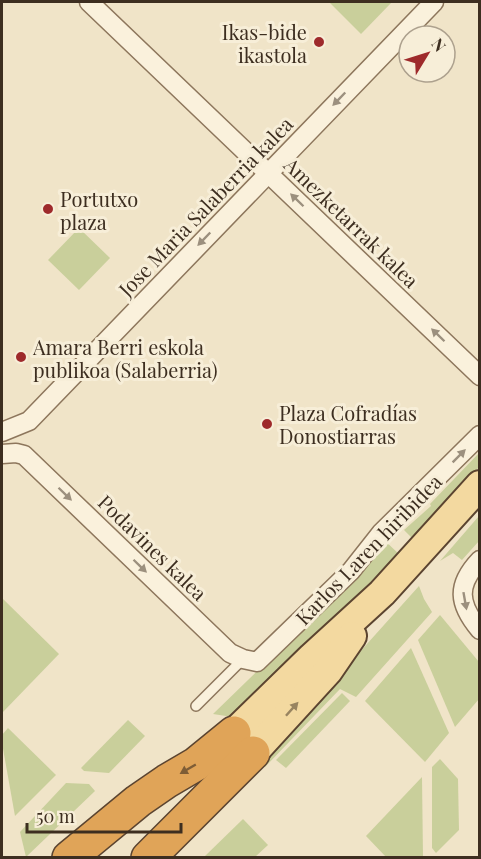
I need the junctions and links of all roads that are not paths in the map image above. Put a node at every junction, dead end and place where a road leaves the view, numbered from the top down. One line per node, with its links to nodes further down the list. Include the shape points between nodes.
1 (90, 2): 3 (street, Amezketarrak kalea)
2 (434, 2): 3 (street, Jose Maria Salaberria kalea, one-way to 3)
3 (268, 172): 4 (street, Amezketarrak kalea, one-way to 3); 5 (street, Jose Maria Salaberria kalea, one-way to 5)
4 (480, 376)
5 (29, 421): 6 (street, Jose Maria Salaberria kalea); 9 (street, via 22,437)
6 (2, 432)
7 (480, 435): 13 (street, Karlos I.aren hiribidea, one-way to 7, via 351,572 381,532)
8 (2, 454): 9 (street)
9 (24, 455): 13 (street, Podavines kalea, one-way to 13, via 231,653)
10 (480, 485): 15 (main road, Karlos I.aren hiribidea, via 382,593 312,657)
11 (475, 565): 12 (street, one-way to 12, via 464,581 464,602 468,617)
12 (480, 630)
13 (250, 661): 14 (lane)
14 (196, 706)
15 (244, 743): 16 (highway, one-way to 16, via 167,781); 17 (highway)
16 (69, 858)
17 (148, 858)

